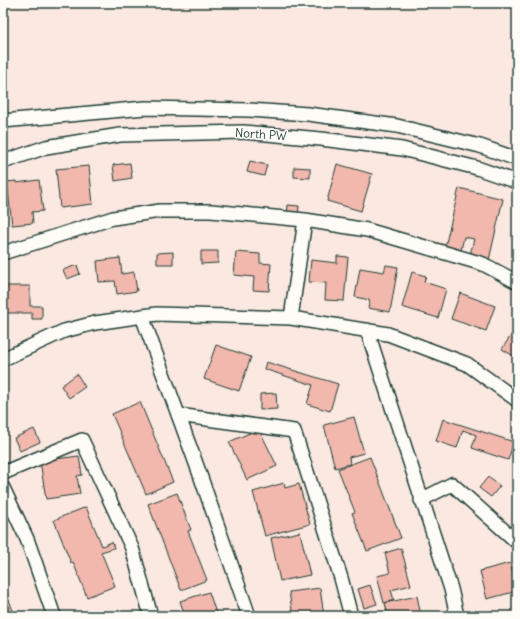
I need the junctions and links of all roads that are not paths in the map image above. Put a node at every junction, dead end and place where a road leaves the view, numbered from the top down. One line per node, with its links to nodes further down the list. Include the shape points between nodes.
1 (3, 120): 2 (street, North PW, via 145,108 249,110 397,126 480,146)
2 (517, 159)
3 (3, 162): 4 (street, North PW, via 46,147 120,135 243,132 402,149 478,168)
4 (517, 182)
5 (305, 220): 6 (street, via 212,211 160,211 113,218); 7 (street, via 367,230 483,264); 9 (street)
6 (3, 253)
7 (517, 282)
8 (142, 316): 9 (street, via 157,314); 11 (street, via 95,323 64,331); 13 (street)
9 (291, 318): 10 (street)
10 (367, 330): 12 (street, via 388,334 467,364); 16 (street)
11 (3, 360)
12 (517, 400)
13 (178, 415): 20 (street); 21 (street, via 294,431)
14 (3, 473): 19 (street, via 82,440 132,548)
15 (3, 488): 18 (street, via 27,539)
16 (421, 500): 17 (street, via 452,484); 22 (street)
17 (517, 542)
18 (54, 616)
19 (151, 616)
20 (249, 616)
21 (351, 616)
22 (458, 616)

